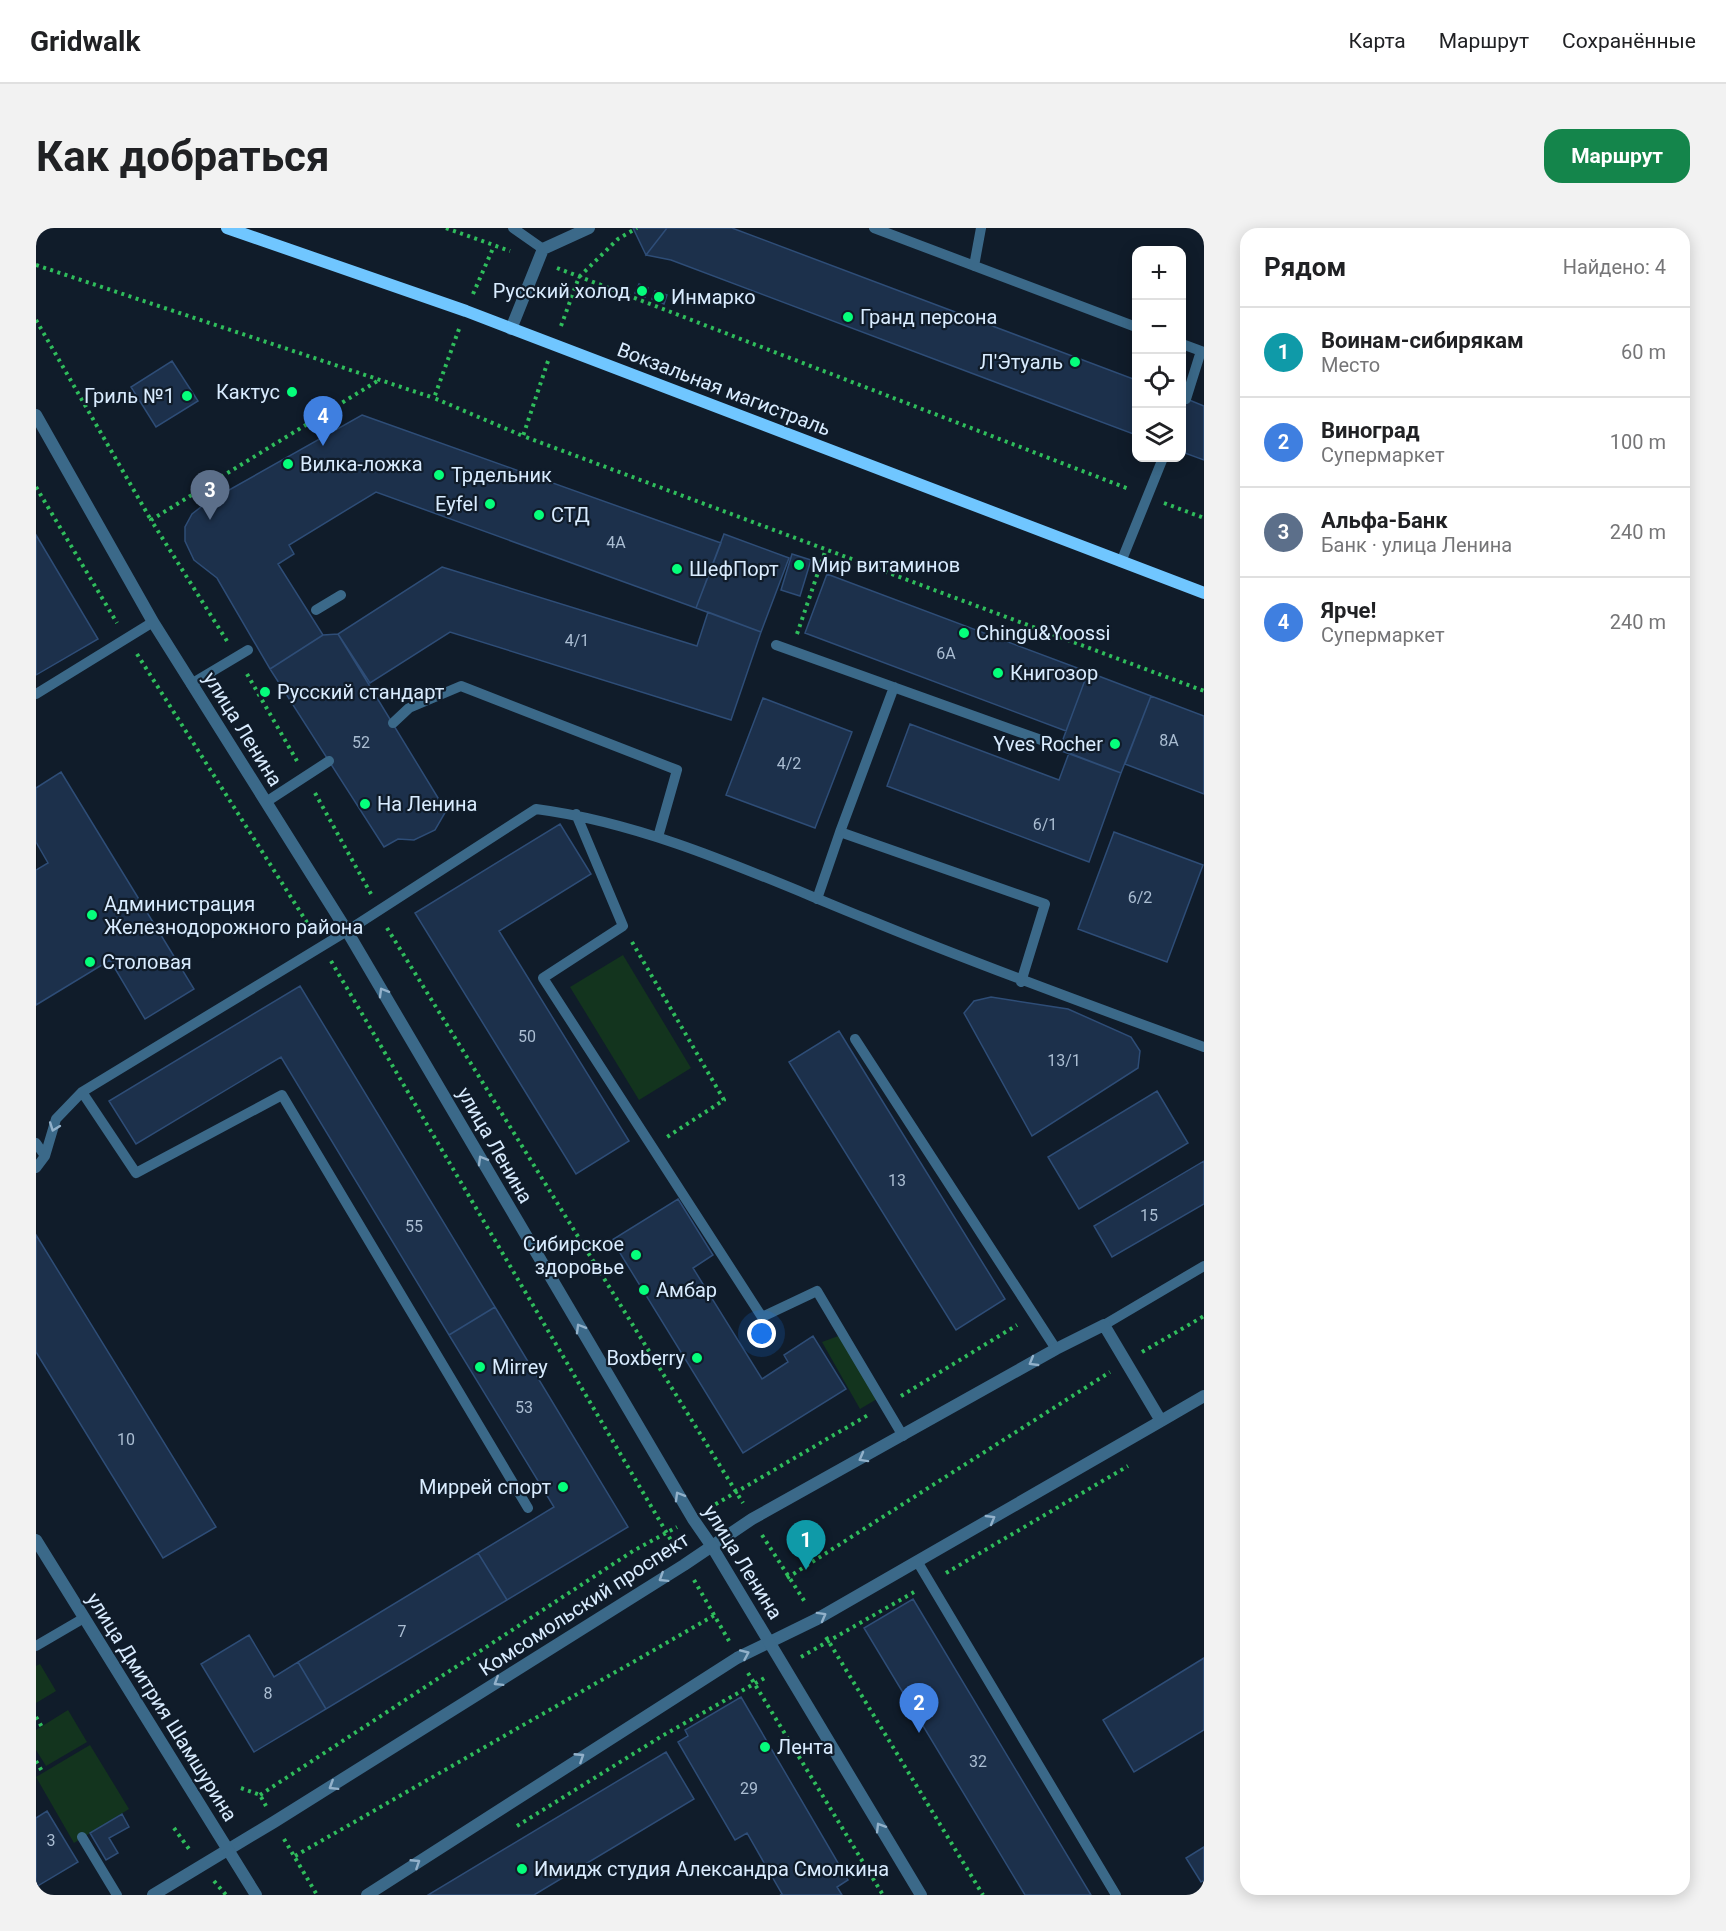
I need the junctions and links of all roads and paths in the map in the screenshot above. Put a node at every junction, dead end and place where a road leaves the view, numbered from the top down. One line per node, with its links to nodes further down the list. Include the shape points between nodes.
1 (227, 228): 12 (main road, Вокзальная магистраль)
2 (513, 228): 8 (lane)
3 (589, 228): 8 (street)
4 (637, 228): 11 (path, via 618,239)
5 (874, 228): 10 (lane)
6 (981, 228): 10 (lane)
7 (494, 246): 12 (path)
8 (543, 249): 15 (street)
9 (36, 265): 19 (path)
10 (974, 266): 14 (lane)
11 (579, 277): 16 (path); 26 (path)
12 (466, 311): 15 (main road, Вокзальная магистраль); 20 (path)
13 (36, 320): 28 (path)
14 (1132, 325)
15 (511, 329): 16 (main road, Вокзальная магистраль)
16 (554, 344): 23 (path); 30 (main road, Вокзальная магистраль)
17 (1186, 346): 18 (lane)
18 (1203, 352): 21 (lane)
19 (379, 380): 20 (path); 28 (path)
20 (434, 398): 23 (path)
21 (1186, 399)
22 (36, 415): 34 (street, улица Ленина)
23 (523, 435): 29 (path)
24 (1161, 462): 26 (lane)
25 (36, 487): 35 (path)
26 (1146, 496): 27 (path); 30 (lane)
27 (1204, 518)
28 (151, 520): 39 (path)
29 (826, 549): 38 (path); 42 (path)
30 (1121, 562): 31 (main road, Вокзальная магистраль)
31 (1204, 593)
32 (340, 595): 33 (lane)
33 (316, 609)
34 (153, 622): 35 (lane); 40 (street, улица Ленина)
35 (127, 638): 43 (lane); 56 (path)
36 (776, 645): 38 (lane)
37 (248, 650): 39 (lane)
38 (791, 650): 41 (lane)
39 (237, 657): 40 (lane); 47 (path)
40 (191, 684): 48 (street, улица Ленина)
41 (894, 687): 45 (lane); 50 (lane)
42 (1204, 691)
43 (36, 694)
44 (393, 723): 51 (lane, via 409,708 461,686 677,770)
45 (1044, 741)
46 (329, 761): 47 (lane)
47 (306, 777): 48 (lane); 53 (path, via 368,884)
48 (266, 802): 55 (street, улица Ленина)
49 (576, 814): 51 (lane); 53 (lane, via 536,809); 54 (lane)
50 (840, 832): 52 (lane); 57 (lane, via 1045,904)
51 (658, 837): 52 (lane)
52 (817, 899): 57 (lane)
53 (377, 912): 55 (lane); 75 (path)
54 (623, 926): 62 (path, via 724,1100); 62 (lane, via 543,978)
55 (347, 931): 56 (lane); 77 (street, улица Ленина, one-way to 55)
56 (322, 946): 60 (lane); 79 (path)
57 (1021, 982): 59 (lane)
58 (855, 1039): 66 (lane)
59 (1204, 1047)
60 (82, 1092): 63 (lane, one-way to 63, via 56,1119); 76 (lane, via 136,1173 282,1095)
61 (36, 1143): 63 (lane)
62 (652, 1147): 72 (lane, via 762,1317 817,1291)
63 (45, 1156): 64 (lane)
64 (36, 1168)
65 (1204, 1266): 68 (lane)
66 (1036, 1313): 69 (lane); 72 (path)
67 (1204, 1316): 70 (path)
68 (1104, 1325): 69 (street, Комсомольский проспект); 70 (street)
69 (1056, 1348): 74 (street, Комсомольский проспект, one-way to 74)
70 (1125, 1363): 73 (street); 84 (path)
71 (1204, 1396): 73 (street)
72 (886, 1404): 74 (lane); 75 (path)
73 (1161, 1421): 82 (street, one-way to 73)
74 (903, 1436): 78 (street, Комсомольский проспект, one-way to 78)
75 (736, 1491): 77 (path); 78 (path)
76 (528, 1508)
77 (693, 1519): 79 (path); 81 (street, улица Ленина)
78 (753, 1519): 81 (street, Комсомольский проспект); 84 (path)
79 (668, 1531): 83 (path); 96 (path)
80 (36, 1540): 86 (street, улица Дмитрия Шамшурина)
81 (711, 1545): 83 (street, Комсомольский проспект); 88 (street, улица Ленина)
82 (917, 1561): 87 (street, one-way to 82); 109 (lane)
83 (684, 1565): 85 (path); 97 (street, Комсомольский проспект, one-way to 97)
84 (787, 1578): 87 (path)
85 (715, 1615): 90 (path); 100 (path)
86 (84, 1618): 89 (lane); 99 (street, улица Дмитрия Шамшурина)
87 (817, 1619): 88 (street); 108 (path)
88 (770, 1643): 90 (street, one-way to 88); 107 (street, улица Ленина, one-way to 88)
89 (36, 1647)
90 (737, 1658): 105 (street, one-way to 90); 106 (path)
91 (36, 1717): 92 (path)
92 (42, 1726)
93 (36, 1761): 94 (path)
94 (43, 1773)
95 (241, 1788): 96 (path)
96 (260, 1795): 97 (path)
97 (274, 1822): 99 (street, Комсомольский проспект); 100 (path)
98 (82, 1837): 101 (lane)
99 (227, 1850): 102 (street, Комсомольский проспект); 103 (street, улица Дмитрия Шамшурина)
100 (295, 1856): 104 (path)
101 (117, 1895)
102 (153, 1895)
103 (256, 1895)
104 (317, 1895)
105 (367, 1895)
106 (883, 1895)
107 (921, 1895)
108 (983, 1895)
109 (1116, 1895)

